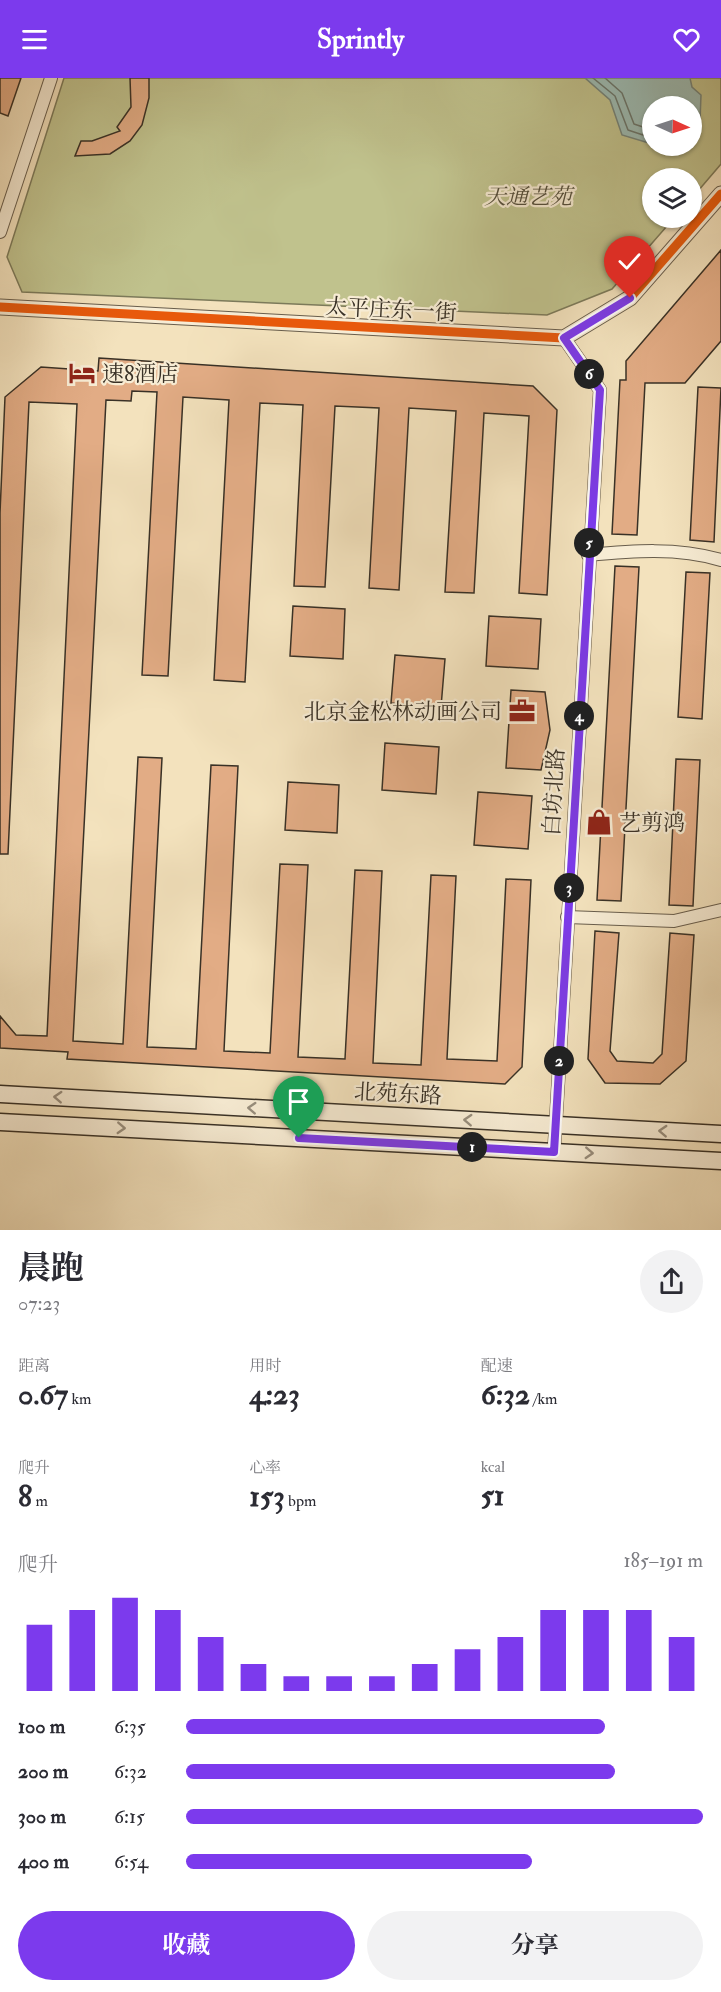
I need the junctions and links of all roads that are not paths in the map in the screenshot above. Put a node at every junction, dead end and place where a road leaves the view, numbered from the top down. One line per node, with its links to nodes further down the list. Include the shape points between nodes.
1 (51, 78): 3 (street)
2 (721, 194): 5 (street, via 630,298)
3 (0, 232)
4 (0, 307): 5 (street, 太平庄东一街)
5 (564, 338): 6 (street, 白坊北路, via 600,390)
6 (588, 555): 7 (street, via 647,549); 9 (street, 白坊北路)
7 (721, 560)
8 (721, 910): 9 (street, via 674,921)
9 (567, 917): 12 (street, 白坊北路)
10 (0, 1094): 12 (main road, 北苑东路, one-way to 10)
11 (0, 1122): 14 (main road, one-way to 14)
12 (555, 1125): 13 (main road, 北苑东路, one-way to 12); 14 (street, 白坊北路)
13 (721, 1134)
14 (554, 1152): 15 (main road, one-way to 15)
15 (721, 1161)

